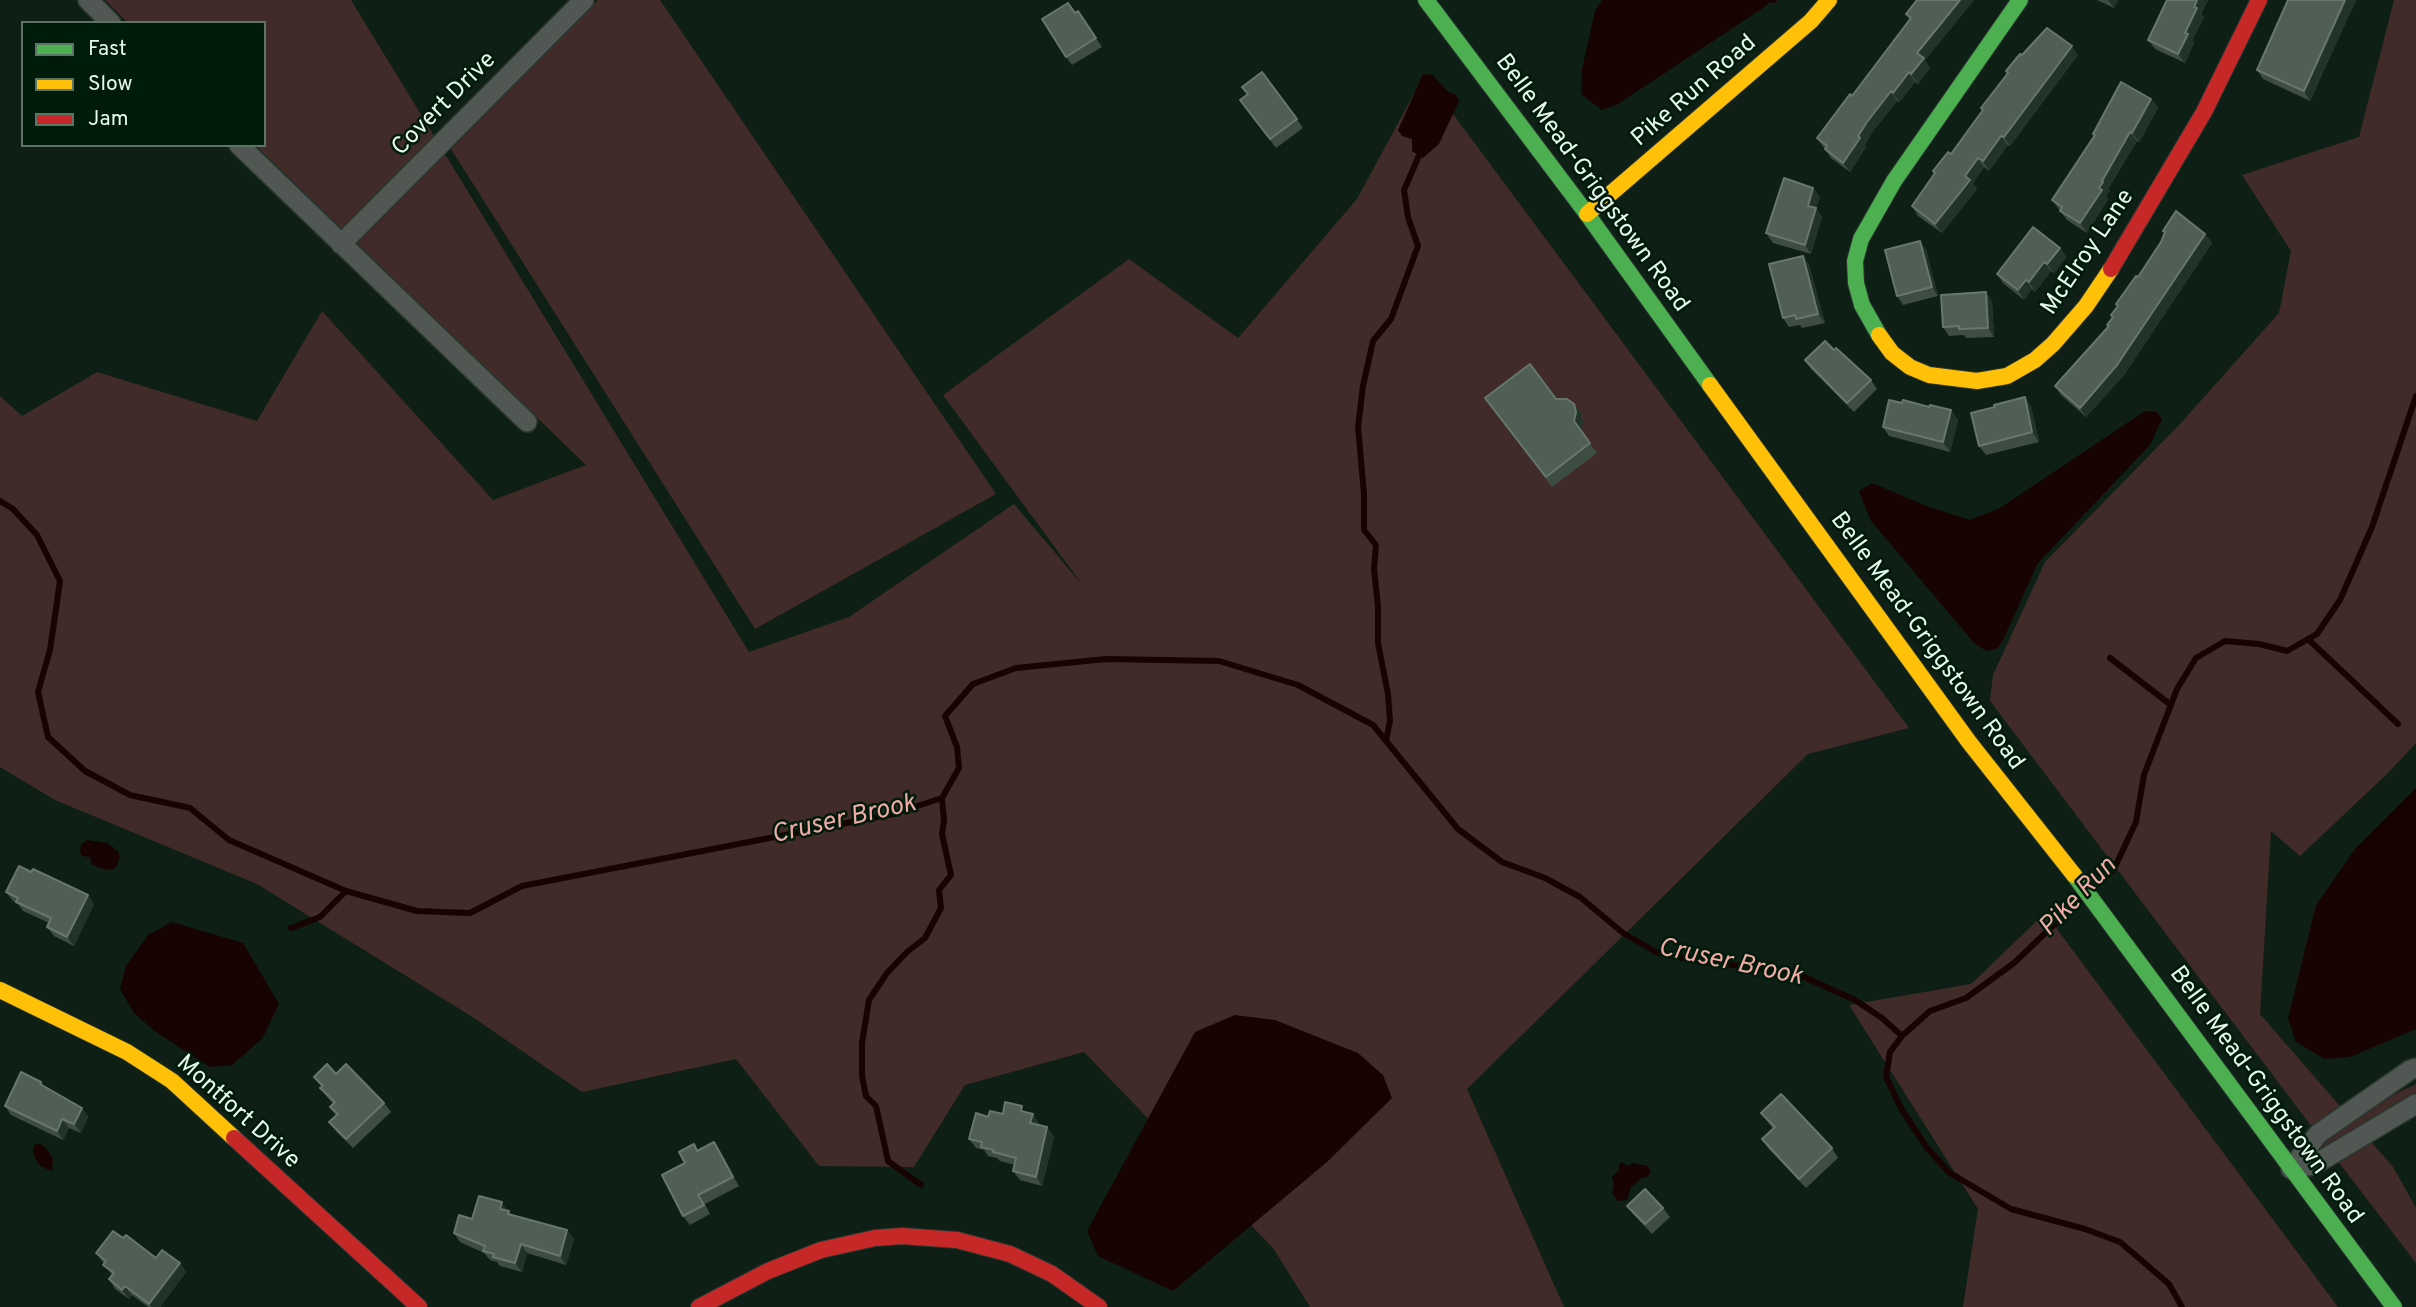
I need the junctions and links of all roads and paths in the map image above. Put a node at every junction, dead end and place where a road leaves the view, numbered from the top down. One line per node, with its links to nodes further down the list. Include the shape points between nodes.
1 (88, 0): 7 (street)
2 (584, 0): 10 (street, Covert Drive)
3 (1426, 0): 9 (street, Belle Mead-Griggstown Road)
4 (1829, 0): 9 (street, Pike Run Road, via 1811,21)
5 (2020, 0): 6 (street, McElroy Lane, via 1894,181 1861,239 1855,261 1862,305 1875,330 1892,353 1928,375 1977,381 2007,376 2053,344 2120,257 2204,112)
6 (2259, 0)
7 (109, 21)
8 (241, 147): 10 (street)
9 (1587, 214): 15 (street, Belle Mead-Griggstown Road, via 1969,742 2100,909)
10 (341, 244): 11 (street)
11 (527, 422)
12 (0, 990): 16 (street, Montfort Drive, via 127,1052 172,1081)
13 (2416, 1068): 15 (street, via 2318,1134)
14 (2416, 1104): 15 (street, via 2314,1165)
15 (2291, 1169): 19 (street, Belle Mead-Griggstown Road)
16 (419, 1307)
17 (699, 1307): 18 (street, via 821,1250 902,1236 957,1240 1010,1254 1052,1274)
18 (1099, 1307)
19 (2394, 1307)

